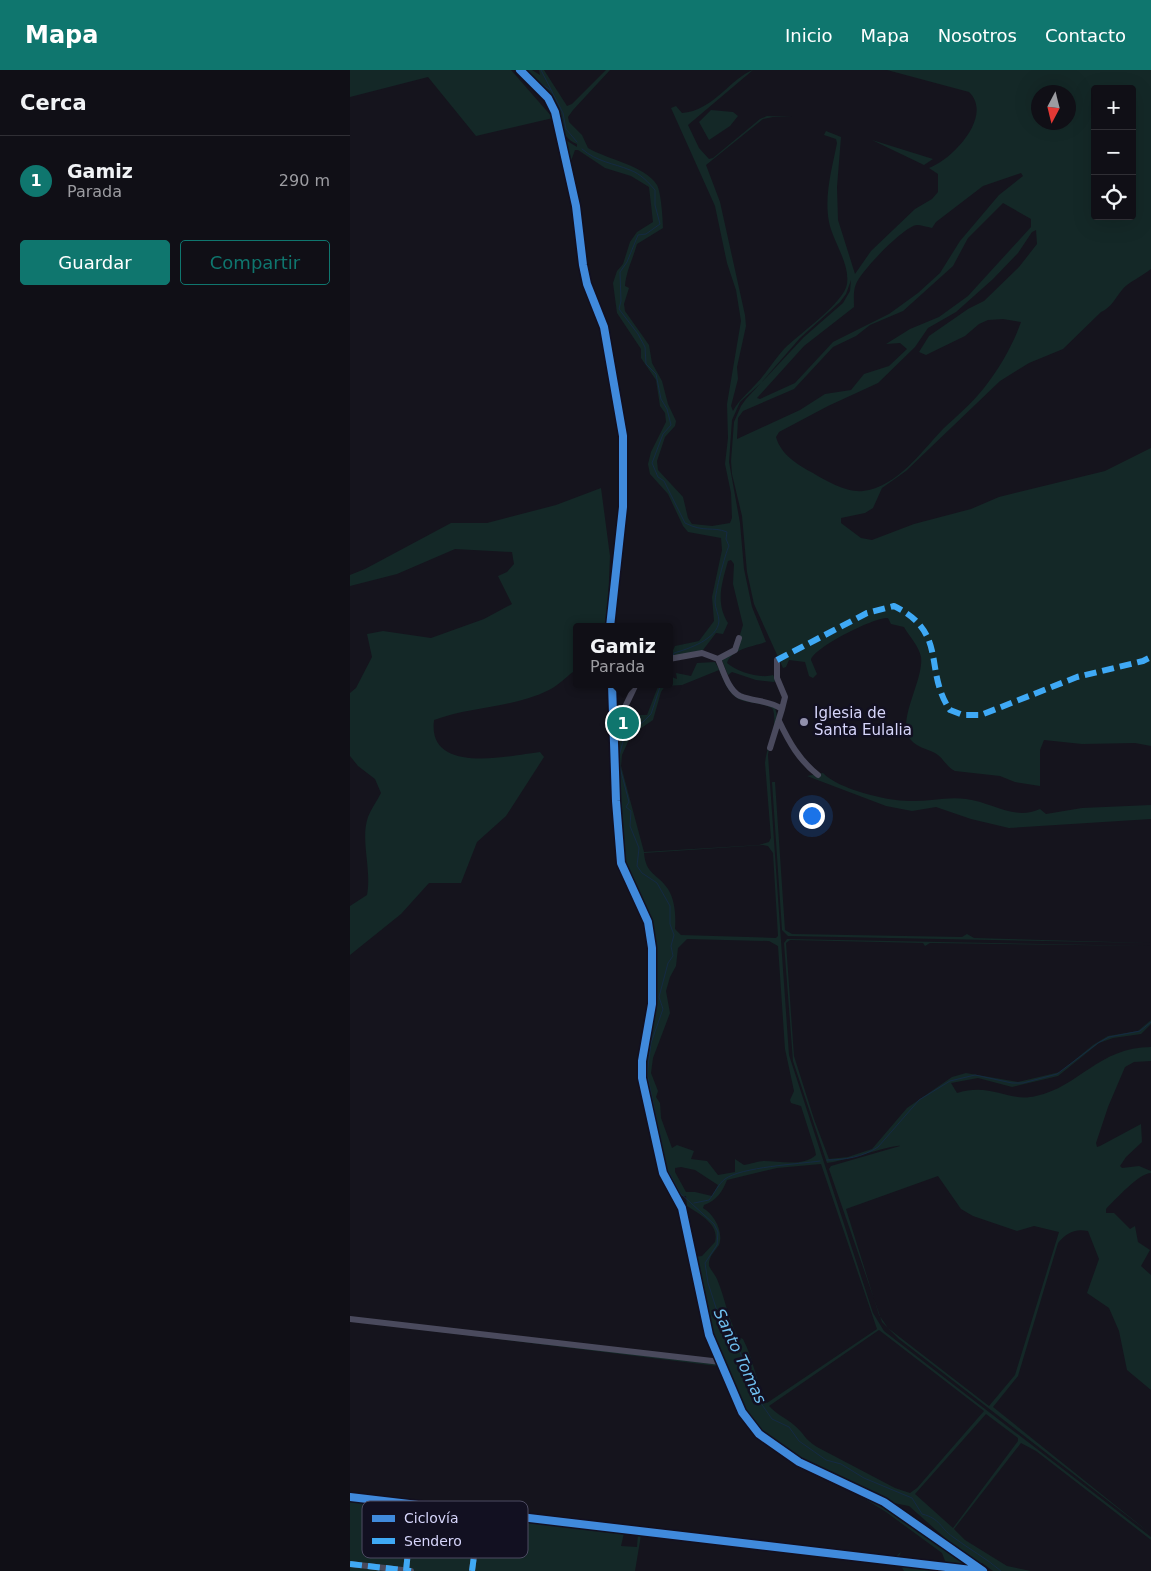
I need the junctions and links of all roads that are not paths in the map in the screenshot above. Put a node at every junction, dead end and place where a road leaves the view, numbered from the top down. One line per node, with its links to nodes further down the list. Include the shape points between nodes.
1 (520, 70): 2 (street, via 548,98 555,112 576,206 582,265 604,327 623,436 622,507)
2 (610, 623)
3 (740, 638): 5 (street, via 735,650)
4 (673, 658): 5 (street, via 702,653)
5 (718, 659): 9 (street, via 730,687 739,696 769,702)
6 (777, 660): 9 (street, via 777,678 785,697)
7 (612, 688): 11 (street)
8 (634, 688): 11 (street)
9 (782, 709): 10 (street)
10 (779, 721): 12 (street); 13 (street, via 806,765)
11 (614, 731): 15 (street, via 621,863 648,922 652,948 652,1004 642,1078 663,1173 682,1208 704,1318)
12 (770, 748)
13 (818, 774)
14 (350, 1319): 15 (street)
15 (721, 1362): 22 (street, via 746,1419 768,1442 799,1462 878,1499)
16 (407, 1558): 19 (street)
17 (474, 1558): 21 (street)
18 (350, 1564): 19 (street)
19 (406, 1571): 20 (street)
20 (411, 1571)
21 (472, 1571)
22 (983, 1571)

